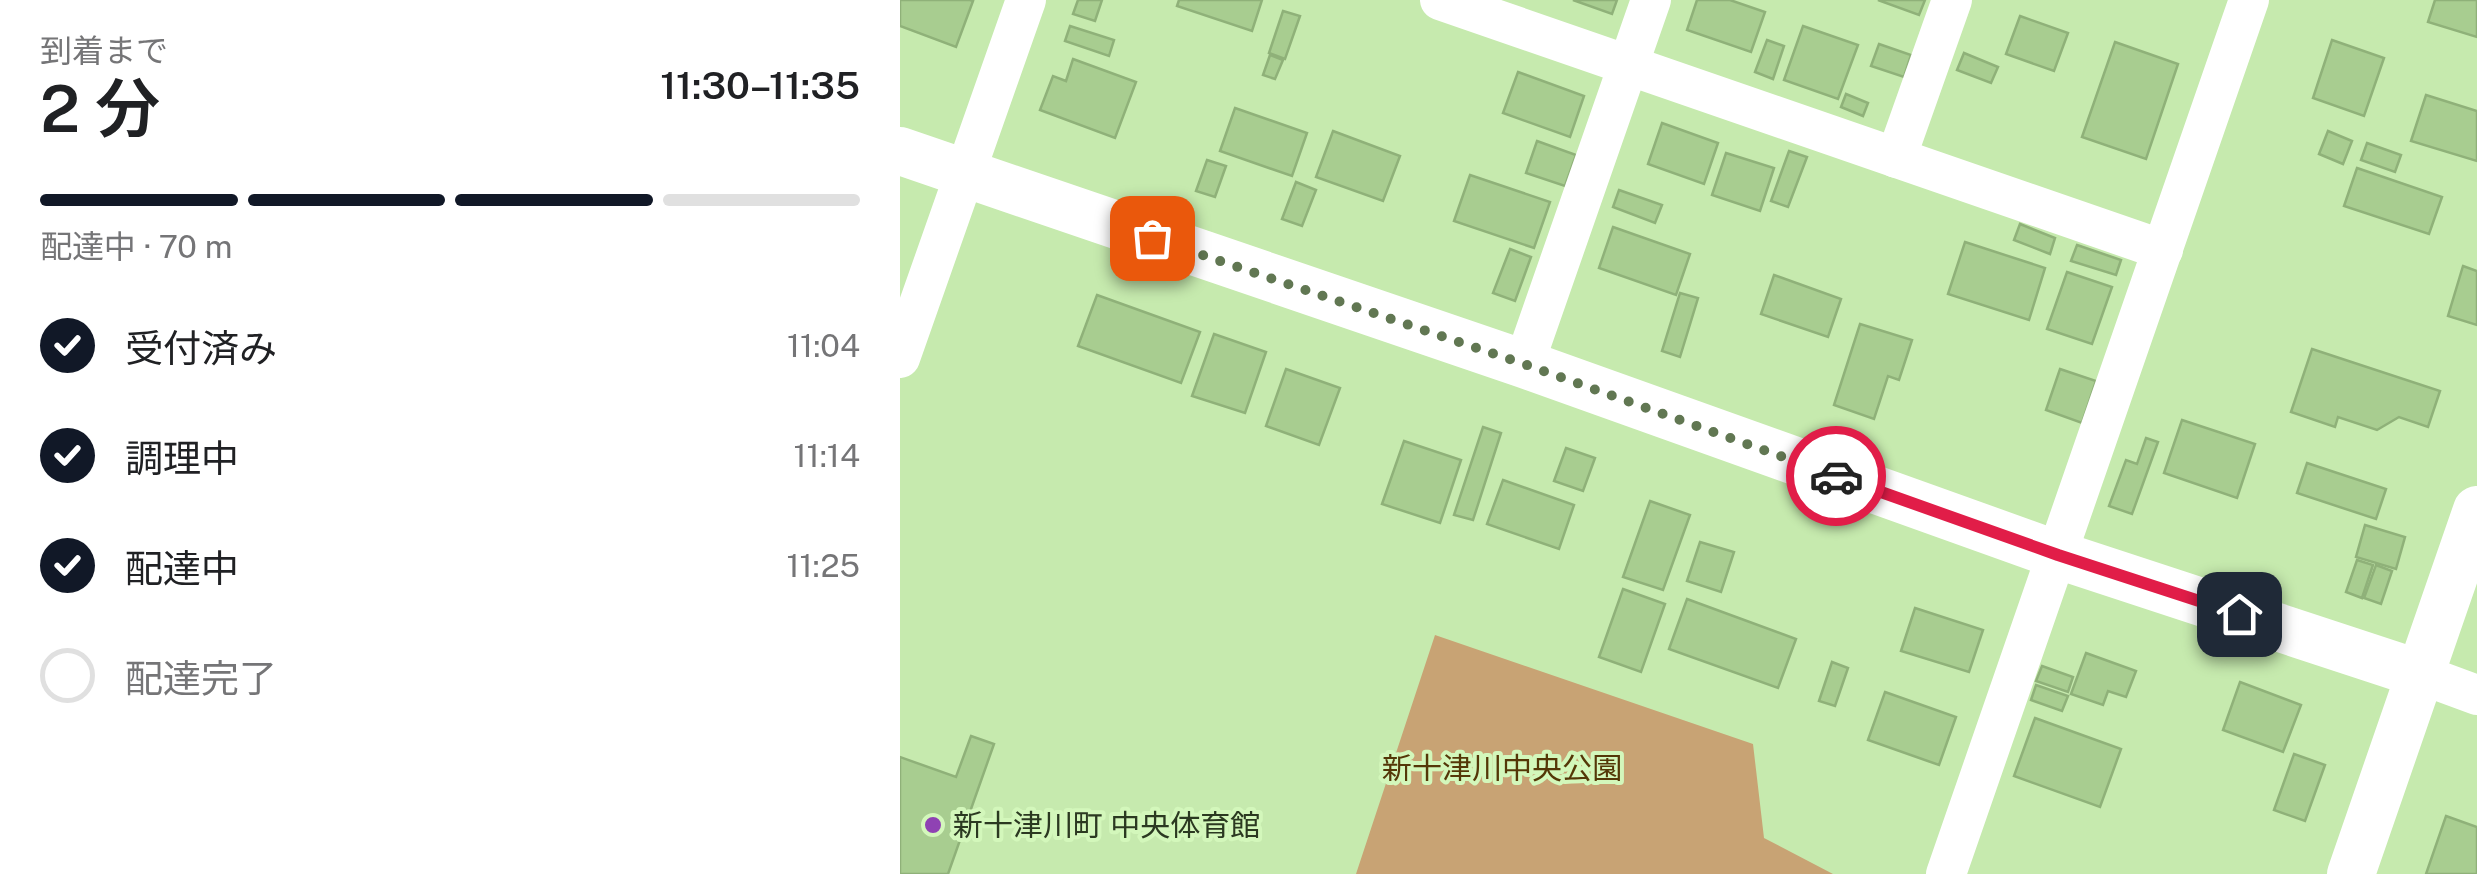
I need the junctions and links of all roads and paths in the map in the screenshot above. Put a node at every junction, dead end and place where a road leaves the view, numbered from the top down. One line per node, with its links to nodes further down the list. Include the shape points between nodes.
1 (1026, 0): 9 (street)
2 (1440, 0): 6 (street)
3 (1651, 0): 6 (street)
4 (1952, 0): 8 (street)
5 (2248, 0): 10 (street)
6 (1628, 65): 8 (street); 12 (street)
7 (900, 151): 9 (street)
8 (1896, 158): 10 (street)
9 (966, 175): 11 (street); 12 (street)
10 (2163, 250): 14 (street)
11 (900, 358)
12 (1524, 364): 14 (street)
13 (2477, 510): 15 (street)
14 (2058, 555): 15 (street); 17 (street)
15 (2420, 674): 16 (street); 18 (street)
16 (2477, 694)
17 (1946, 874)
18 (2351, 874)

